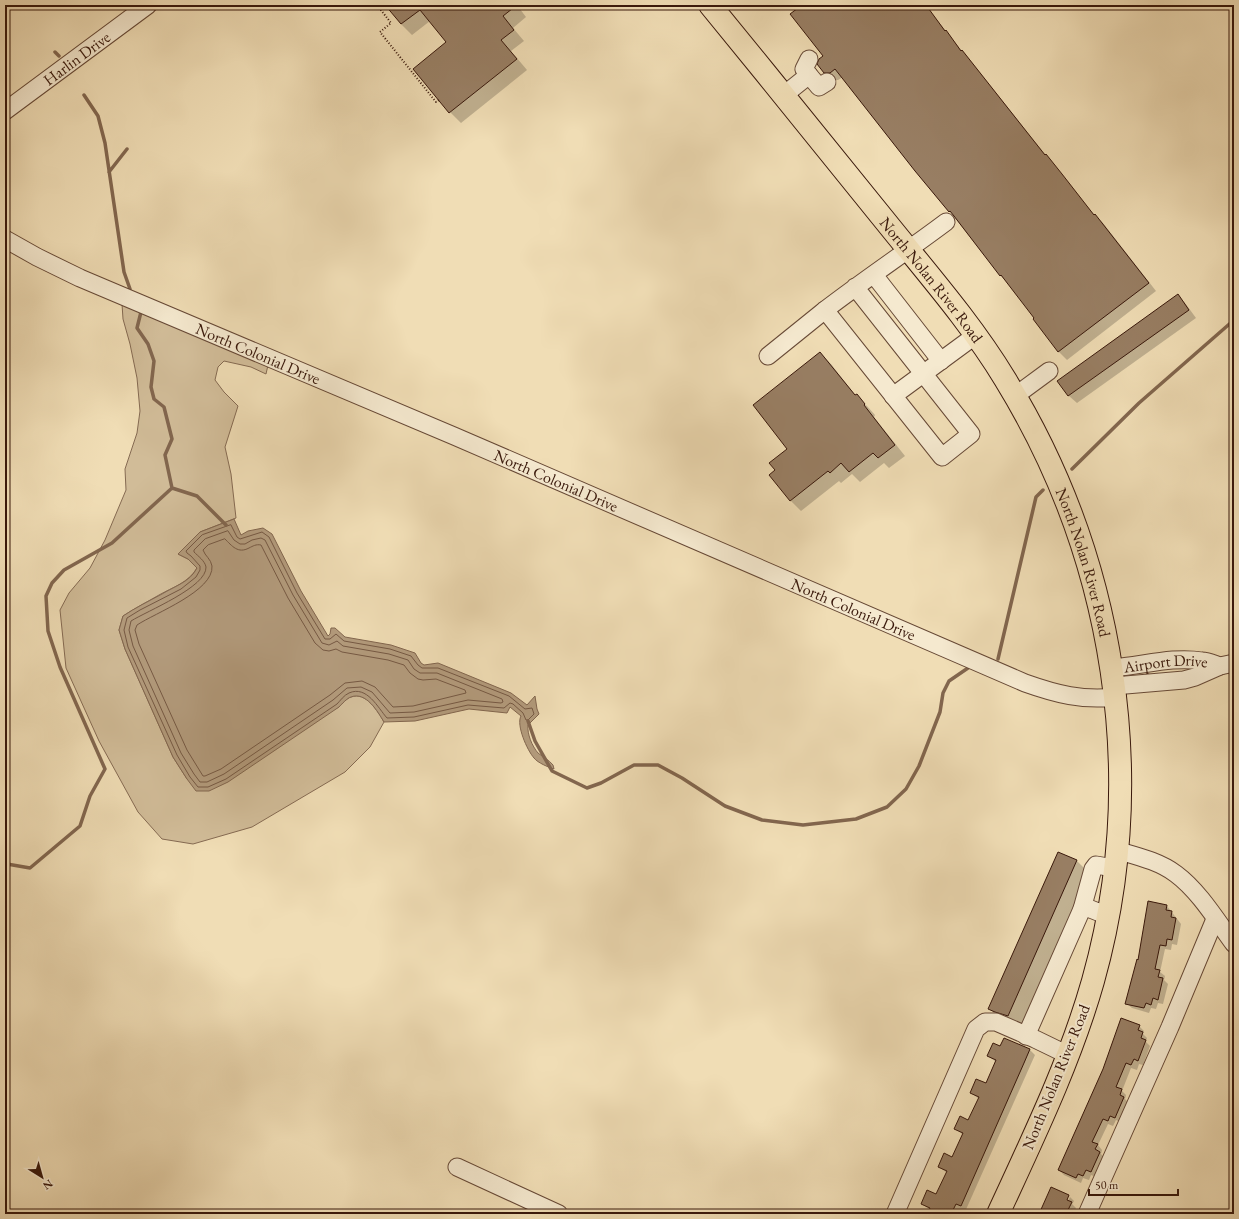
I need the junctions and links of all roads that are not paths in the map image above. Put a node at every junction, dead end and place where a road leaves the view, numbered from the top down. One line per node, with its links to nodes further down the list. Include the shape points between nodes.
1 (148, 5): 5 (street, Harlin Drive)
2 (710, 5): 4 (main road, North Nolan River Road)
3 (827, 82): 4 (street, via 819,87 809,67)
4 (784, 96): 8 (main road, North Nolan River Road)
5 (5, 112)
6 (944, 224): 8 (street)
7 (5, 239): 20 (street, North Colonial Drive, via 80,278 447,433 1025,683 1088,699)
8 (908, 250): 9 (street); 12 (main road, North Nolan River Road)
9 (874, 275): 10 (street); 14 (street)
10 (855, 287): 11 (street); 16 (street)
11 (825, 310): 13 (street); 17 (street)
12 (976, 335): 14 (street); 18 (main road, North Nolan River Road)
13 (768, 356)
14 (941, 361): 16 (street)
15 (1049, 371): 18 (street)
16 (923, 373): 17 (street); 17 (street, via 971,434 942,457)
17 (893, 396)
18 (1015, 396): 20 (main road, North Nolan River Road, via 1044,449 1068,504 1099,601)
19 (1227, 664): 20 (street, Airport Drive, via 1184,680 1150,684)
20 (1114, 684): 21 (main road, North Nolan River Road, via 1120,778)
21 (1115, 859): 22 (street, via 1096,865 1093,869); 23 (main road, North Nolan River Road); 24 (street, via 1156,863 1175,873 1192,888)
22 (1082, 908): 23 (street); 26 (street)
23 (1108, 916): 27 (main road, North Nolan River Road, via 1092,985)
24 (1215, 919): 25 (street); 32 (street)
25 (1234, 944)
26 (1026, 1036): 27 (street); 30 (street, via 990,1021 976,1030)
27 (1068, 1055): 31 (main road, North Nolan River Road)
28 (457, 1167): 29 (street)
29 (559, 1214)
30 (895, 1214)
31 (998, 1214)
32 (1087, 1214)

